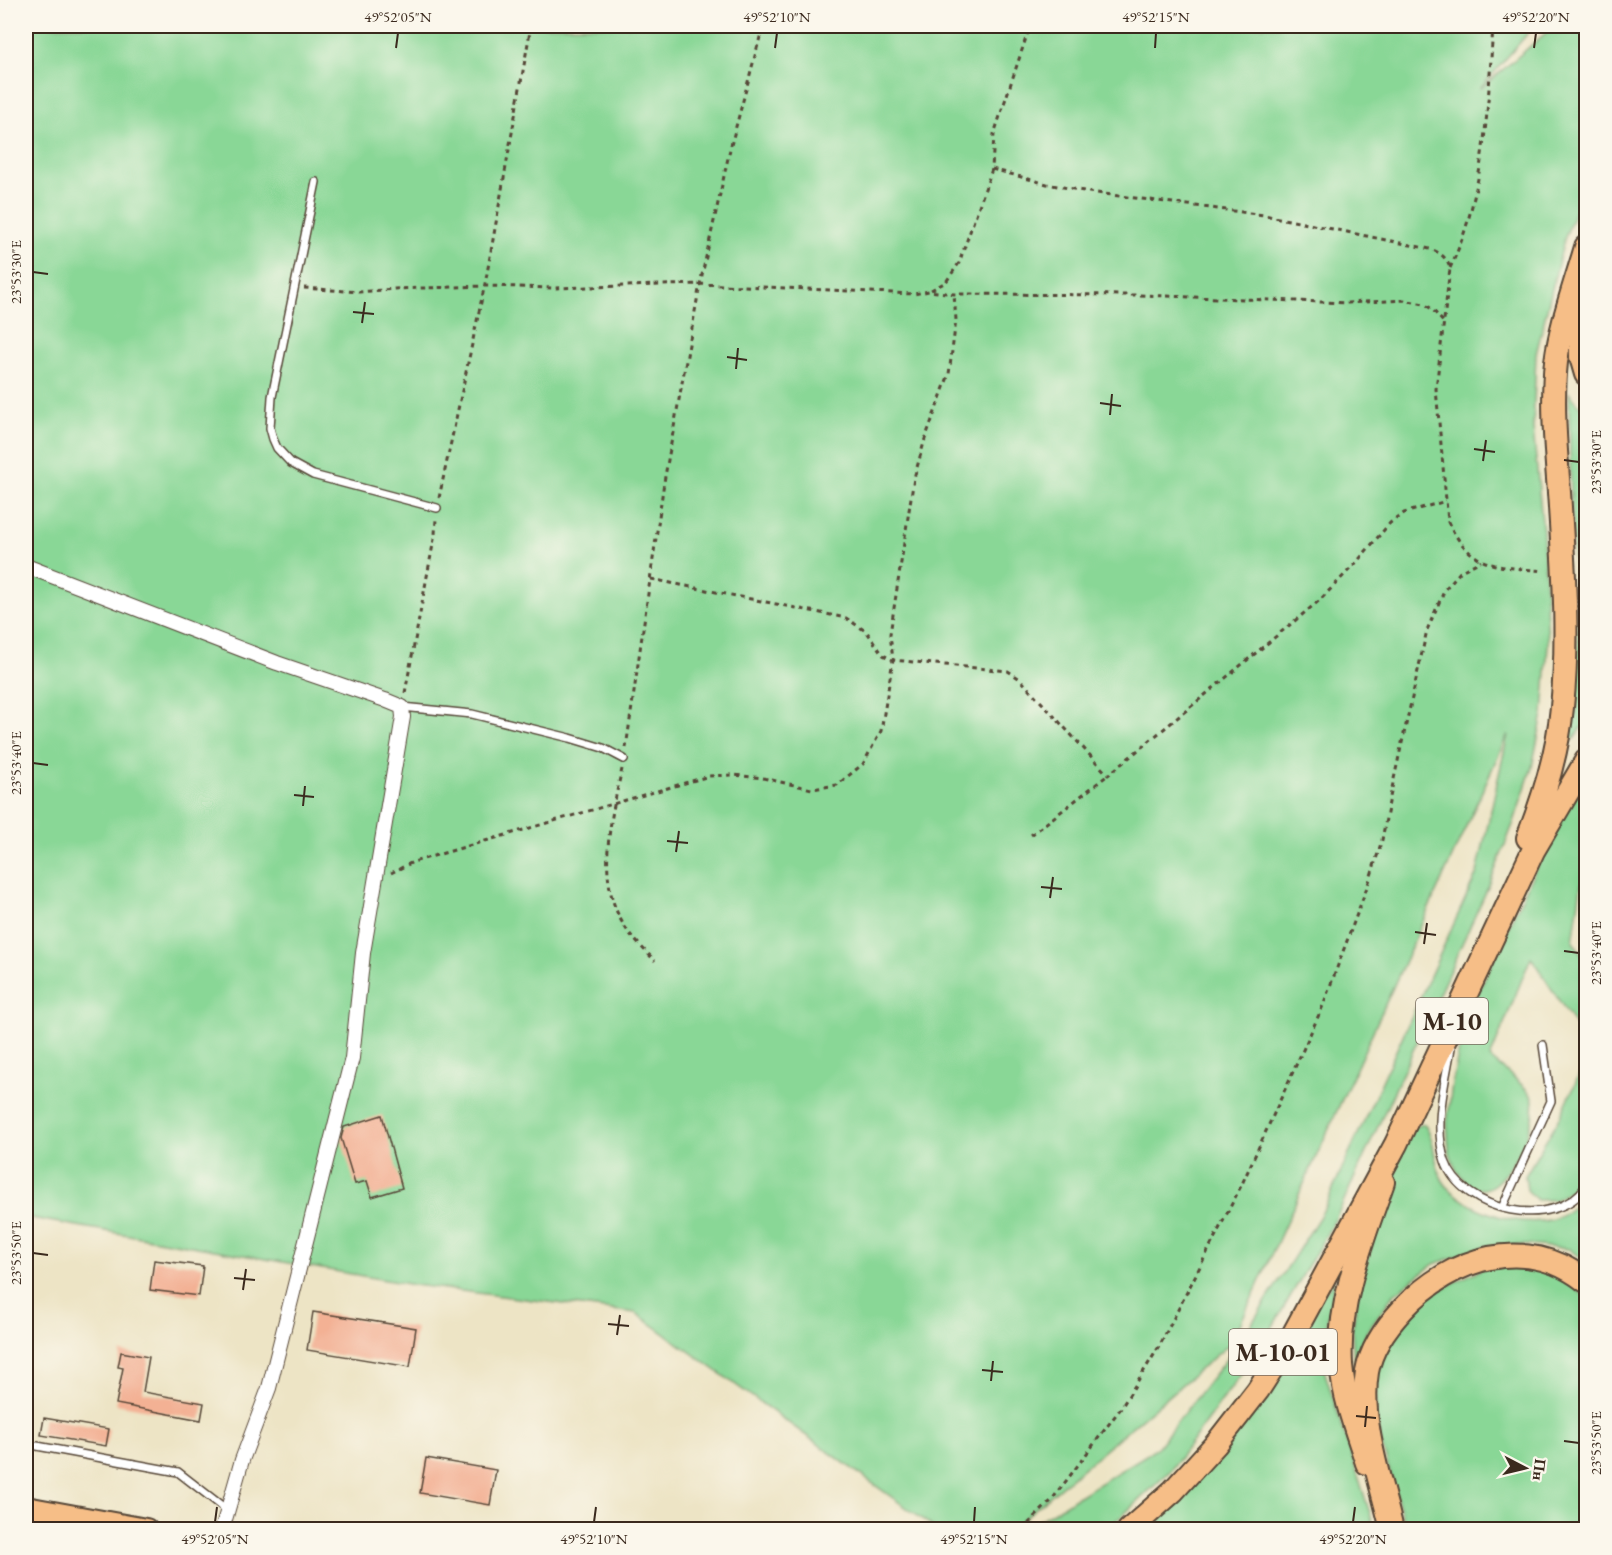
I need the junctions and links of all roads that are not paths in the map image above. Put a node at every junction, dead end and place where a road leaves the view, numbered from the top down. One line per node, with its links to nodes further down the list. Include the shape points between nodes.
1 (316, 182): 4 (lane, via 272,397 270,428 277,448 291,463 313,475)
2 (1584, 256): 3 (main road, via 1579,314 1581,357); 9 (main road, via 1567,307 1556,362 1555,421 1566,655 1562,709 1550,770 1512,881)
3 (1587, 374)
4 (437, 508)
5 (26, 566): 6 (street)
6 (402, 707): 7 (lane, via 472,714 570,738); 18 (street, via 363,953 352,1058 268,1388)
7 (624, 759)
8 (1587, 761): 9 (main road, М-10, via 1533,851)
9 (1510, 900): 10 (main road, М-10)
10 (1454, 1018): 12 (main road, М-10); 14 (lane, via 1440,1119 1441,1145 1446,1164 1467,1193)
11 (1543, 1045): 14 (lane, via 1551,1101)
12 (1396, 1144): 22 (main road, М-10-01, via 1332,1266 1258,1390 1216,1444); 23 (main road, М-10, via 1355,1269 1341,1337 1341,1365 1351,1415)
13 (1587, 1186): 14 (lane, via 1564,1205 1547,1210)
14 (1502, 1208)
15 (1587, 1281): 23 (main road, via 1556,1263 1528,1256 1488,1257 1456,1268 1429,1285 1388,1325 1367,1371 1366,1413)
16 (37, 1446): 18 (lane, via 178,1472)
17 (26, 1508): 19 (main road)
18 (227, 1510): 21 (street)
19 (47, 1521): 20 (main road)
20 (146, 1530)
21 (222, 1530)
22 (1129, 1530)
23 (1392, 1530)

